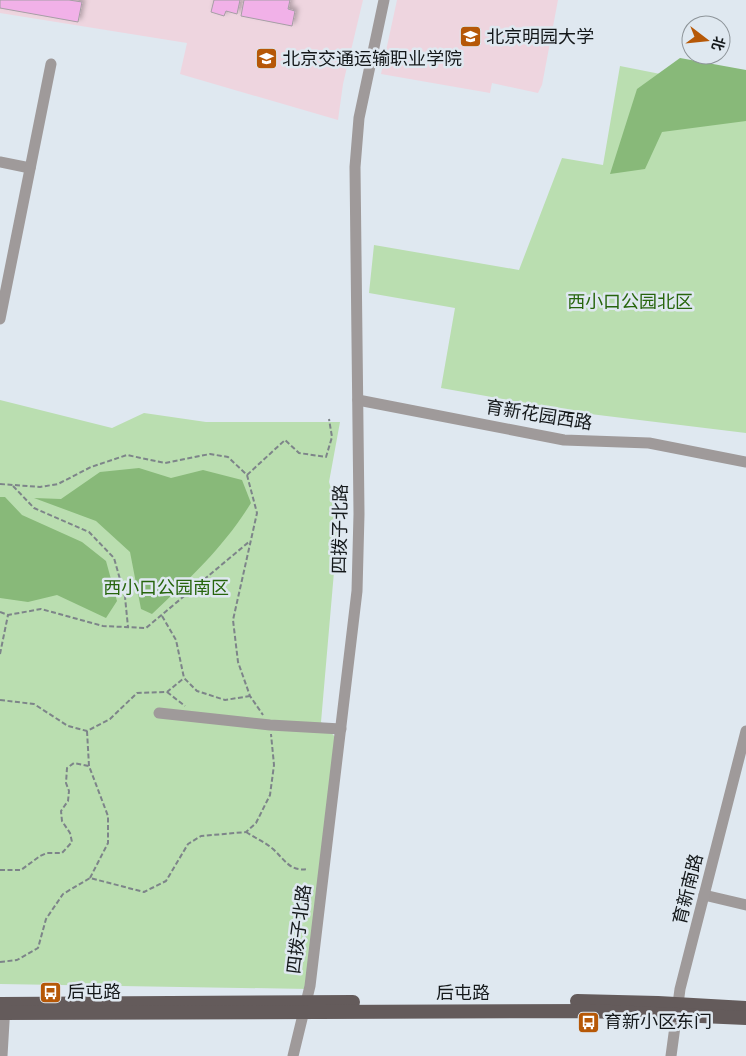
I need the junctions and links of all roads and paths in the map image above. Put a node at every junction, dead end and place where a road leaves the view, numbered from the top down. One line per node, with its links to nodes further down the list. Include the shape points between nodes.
1 (384, 0): 6 (street, 四拨子北路, via 356,141)
2 (52, 64): 4 (street)
3 (0, 162): 4 (street)
4 (30, 168): 5 (street)
5 (0, 319)
6 (358, 400): 8 (street, 育新花园西路, via 564,440 649,443); 25 (street, 四拨子北路, via 356,591)
7 (330, 419): 9 (path, via 332,437 326,457 299,453 285,440)
8 (746, 462)
9 (247, 474): 11 (path, via 228,457 210,454 165,463 127,455 90,467 58,484 40,488); 12 (path, via 257,513)
10 (0, 484): 11 (path)
11 (13, 486): 16 (path, via 34,508 89,532 114,558 125,597)
12 (251, 541): 15 (path); 20 (path, via 233,620 238,662)
13 (0, 612): 14 (path)
14 (8, 615): 16 (path, via 41,609 102,626); 17 (path)
15 (162, 616): 16 (path, via 146,628); 18 (path, via 176,640)
16 (128, 627)
17 (0, 654)
18 (184, 678): 19 (path); 20 (path, via 196,691 225,700)
19 (167, 692): 23 (path, via 189,708); 26 (path, via 137,694 110,720)
20 (250, 696): 24 (path)
21 (0, 700): 26 (path, via 34,704 68,726)
22 (159, 713): 23 (street)
23 (190, 716): 24 (street)
24 (270, 725): 25 (street); 29 (path, via 274,765 270,795 256,823)
25 (341, 729): 36 (street, 四拨子北路)
26 (87, 731): 28 (path)
27 (746, 732): 33 (street, 育新南路)
28 (89, 766): 31 (path, via 74,764 68,768 68,801 61,811 72,842 62,853 40,856 21,870); 32 (path, via 108,816 108,843)
29 (246, 832): 30 (path, via 272,848 291,868); 32 (path, via 201,836 188,844 166,881 144,892)
30 (308, 869)
31 (0, 870)
32 (90, 878): 35 (path, via 63,894 46,919 38,948 17,960)
33 (704, 895): 34 (street); 39 (street, 育新南路)
34 (746, 905)
35 (0, 962)
36 (305, 1007): 38 (main road, 后屯路); 39 (main road, 后屯路); 42 (street, 四拨子北路)
37 (746, 1008): 39 (main road, 后屯路)
38 (2, 1009): 41 (street)
39 (676, 1009): 40 (main road, 后屯路); 43 (street, 育新南路)
40 (746, 1018)
41 (2, 1056)
42 (293, 1056)
43 (671, 1056)

